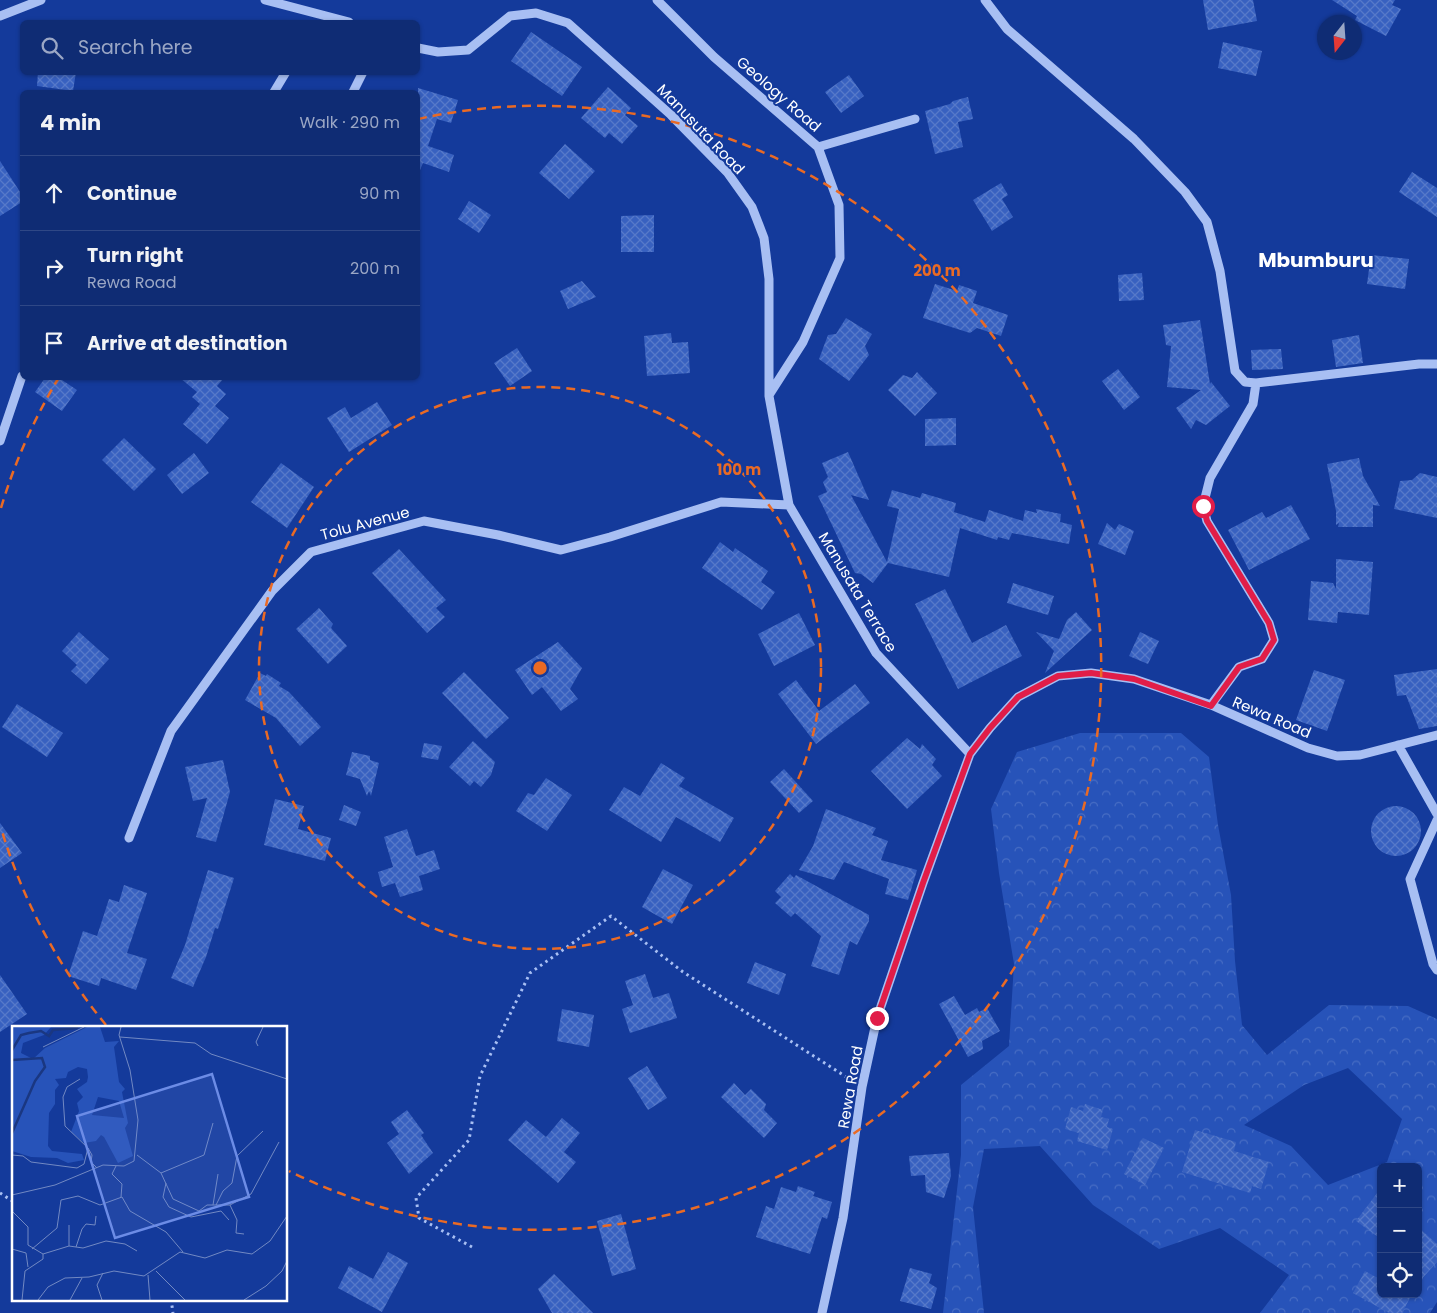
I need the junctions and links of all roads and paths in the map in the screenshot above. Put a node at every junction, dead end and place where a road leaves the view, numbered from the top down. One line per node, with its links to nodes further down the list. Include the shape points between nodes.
1 (41, 0): 5 (street)
2 (265, 0): 6 (street)
3 (657, 0): 13 (street, Geology Road, via 714,57)
4 (985, 0): 16 (street, via 1007,29 1134,139 1185,192 1207,222 1220,271 1236,371 1245,382)
5 (0, 16)
6 (341, 20)
7 (420, 48): 17 (street, Manusuta Road, via 438,52 468,50 510,16 536,13 568,23 671,115 727,172 752,207 764,238 769,279)
8 (284, 75): 10 (street)
9 (362, 75): 11 (street)
10 (275, 90)
11 (354, 90)
12 (915, 119): 13 (street)
13 (818, 147): 17 (street, Geology Road, via 840,206 840,258 803,342)
14 (1437, 364): 16 (street)
15 (21, 380): 18 (street)
16 (1256, 383): 20 (street, via 1253,404 1210,478 1203,506 1207,521 1269,623 1274,640 1262,659 1239,667)
17 (769, 396): 19 (street, Manusuta Road)
18 (0, 441)
19 (789, 505): 23 (street, Manusata Terrace, via 876,653); 26 (street, Tolu Avenue, via 721,502 561,550 424,521 311,552 272,592 170,731)
20 (1211, 706): 22 (street, Rewa Road, via 1308,748 1337,756 1360,755); 23 (street, Rewa Road, via 1134,679 1091,673 1058,676 1018,697)
21 (1437, 736): 22 (street, Rewa Road)
22 (1398, 745): 24 (street)
23 (970, 754): 28 (street, Rewa Road, via 877,1018)
24 (1437, 814)
25 (1437, 820): 27 (street, via 1410,879)
26 (129, 838)
27 (1436, 965)
28 (862, 1087): 31 (path, via 683,972 610,916 530,973 480,1076 469,1140 416,1198 419,1218); 34 (street, Rewa Road, via 843,1218)
29 (0, 1193): 30 (path)
30 (12, 1201)
31 (472, 1247)
32 (171, 1300): 33 (path)
33 (173, 1313)
34 (822, 1313)

